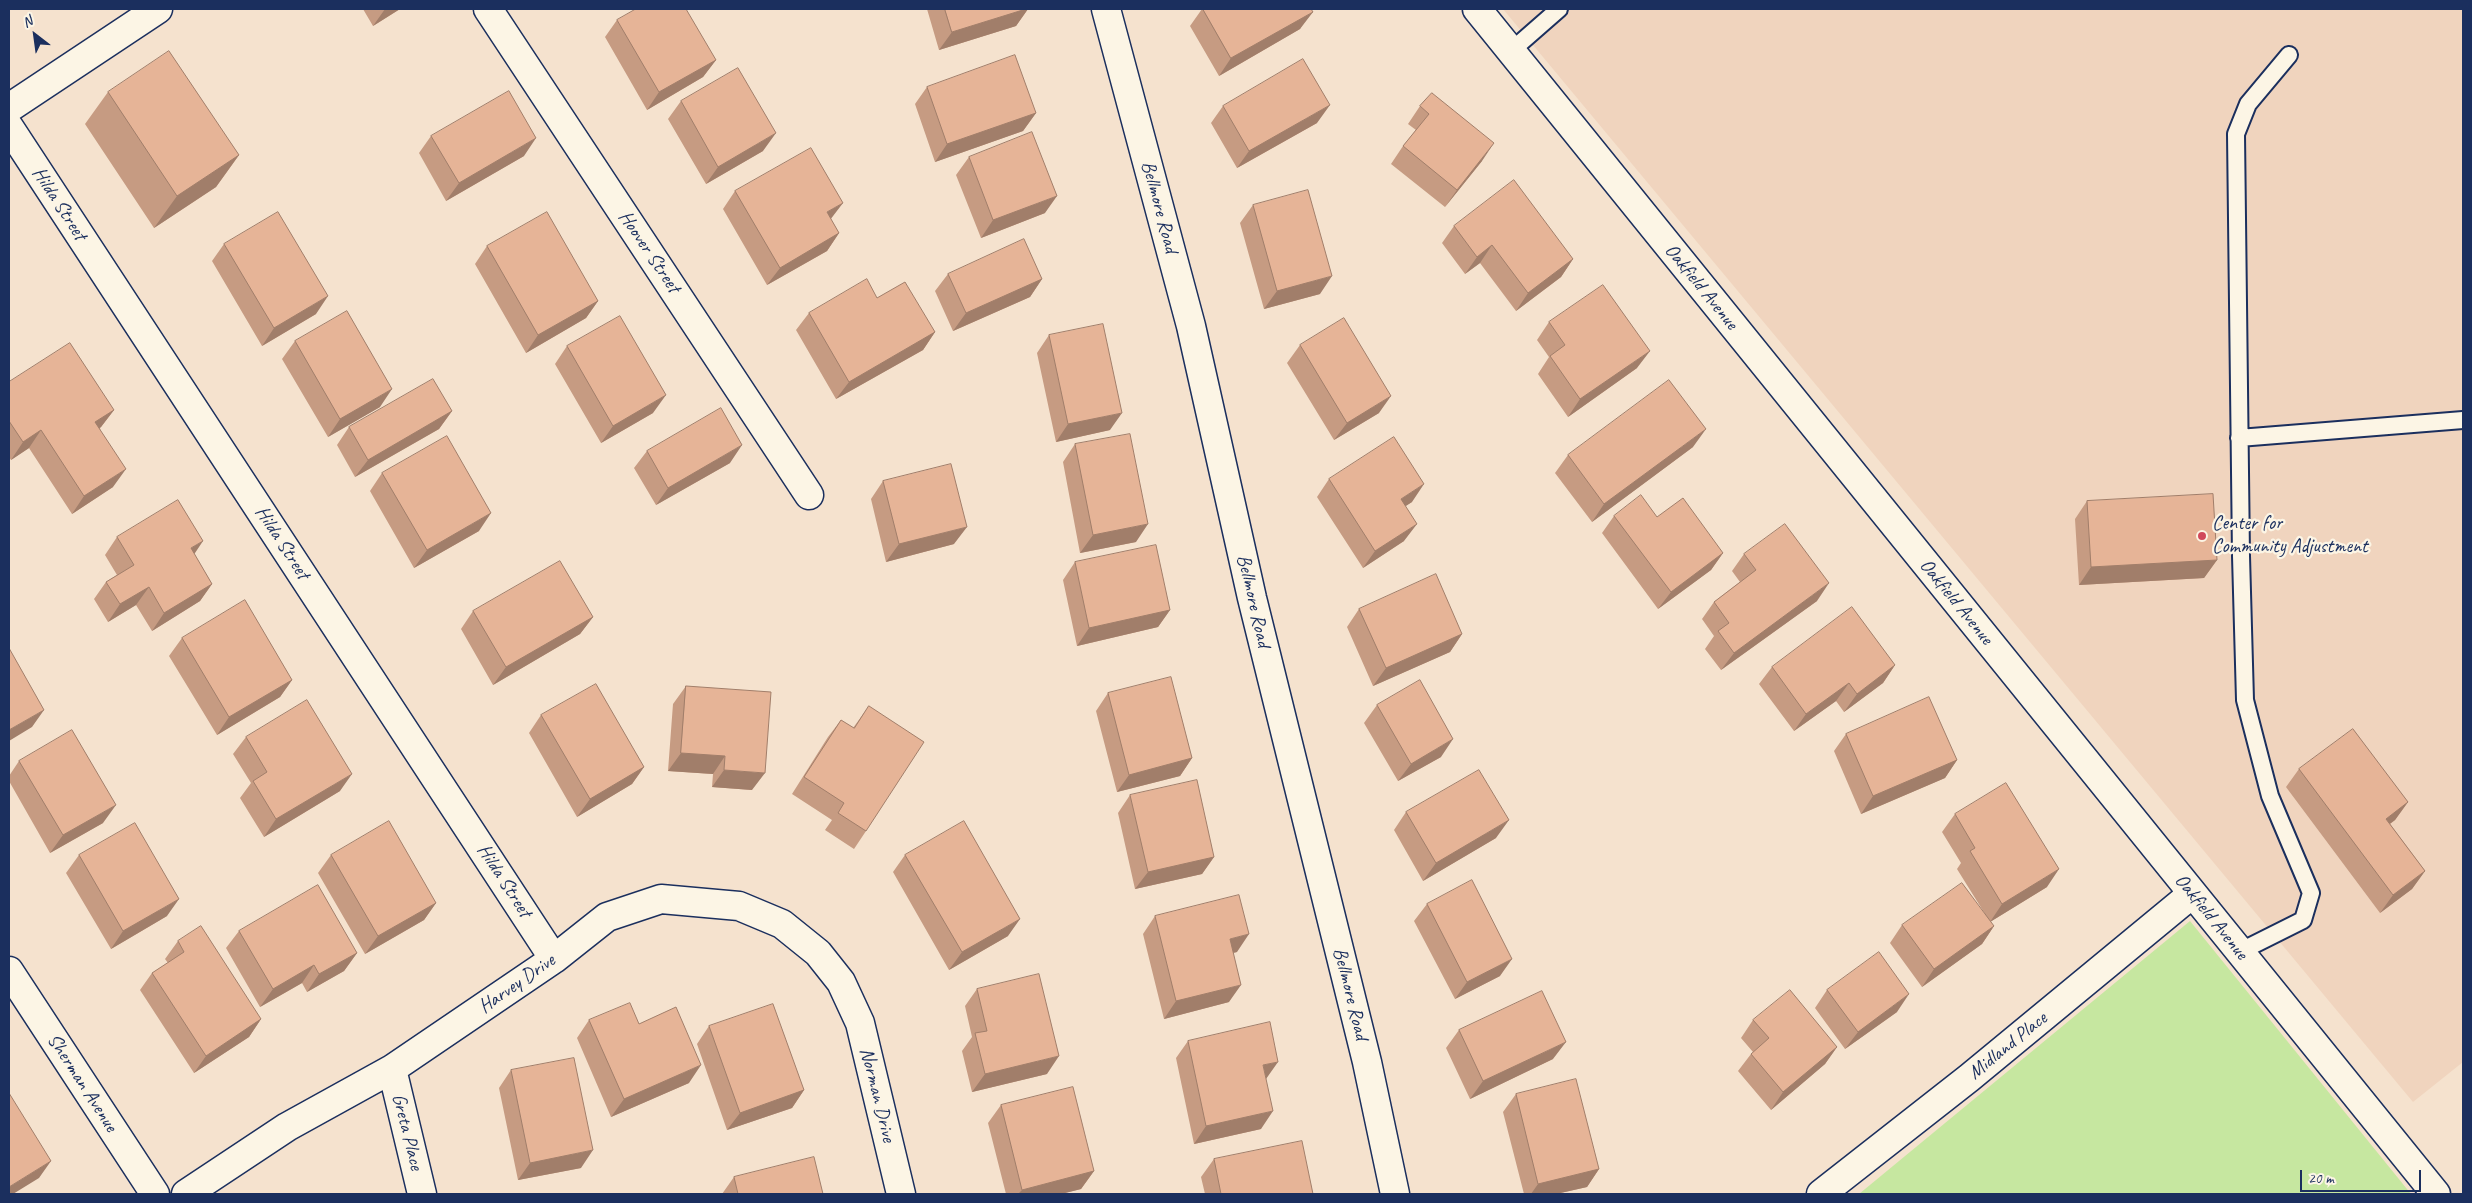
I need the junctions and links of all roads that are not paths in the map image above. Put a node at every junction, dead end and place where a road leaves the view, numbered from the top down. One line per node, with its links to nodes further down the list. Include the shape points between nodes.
1 (158, 9): 8 (street)
2 (488, 9): 12 (street, Hoover Street)
3 (1106, 9): 23 (street, Bellmore Road, via 1190,326)
4 (1477, 9): 6 (street, Oakfield Avenue)
5 (1559, 9): 6 (lane)
6 (1511, 51): 13 (street, Oakfield Avenue)
7 (2289, 55): 11 (lane, via 2248,104 2236,134)
8 (9, 108)
9 (9, 127): 15 (street, Hilda Street)
10 (2463, 420): 11 (lane)
11 (2239, 438): 14 (lane, via 2246,700 2270,796 2311,893 2303,920)
12 (809, 496)
13 (2192, 894): 14 (street, Oakfield Avenue); 24 (street, Midland Place, via 1969,1078)
14 (2239, 952): 25 (street, Oakfield Avenue)
15 (554, 959): 17 (street, Harvey Drive, via 607,917 661,899 739,906 782,924 818,953 841,982); 18 (street, Harvey Drive)
16 (9, 971): 19 (street, Sherman Avenue)
17 (847, 997): 22 (street, Norman Drive, via 860,1023)
18 (392, 1070): 20 (street, Harvey Drive, via 287,1127); 21 (street, Greta Place)
19 (155, 1194)
20 (186, 1194)
21 (422, 1194)
22 (901, 1194)
23 (1396, 1194)
24 (1821, 1194)
25 (2436, 1194)

